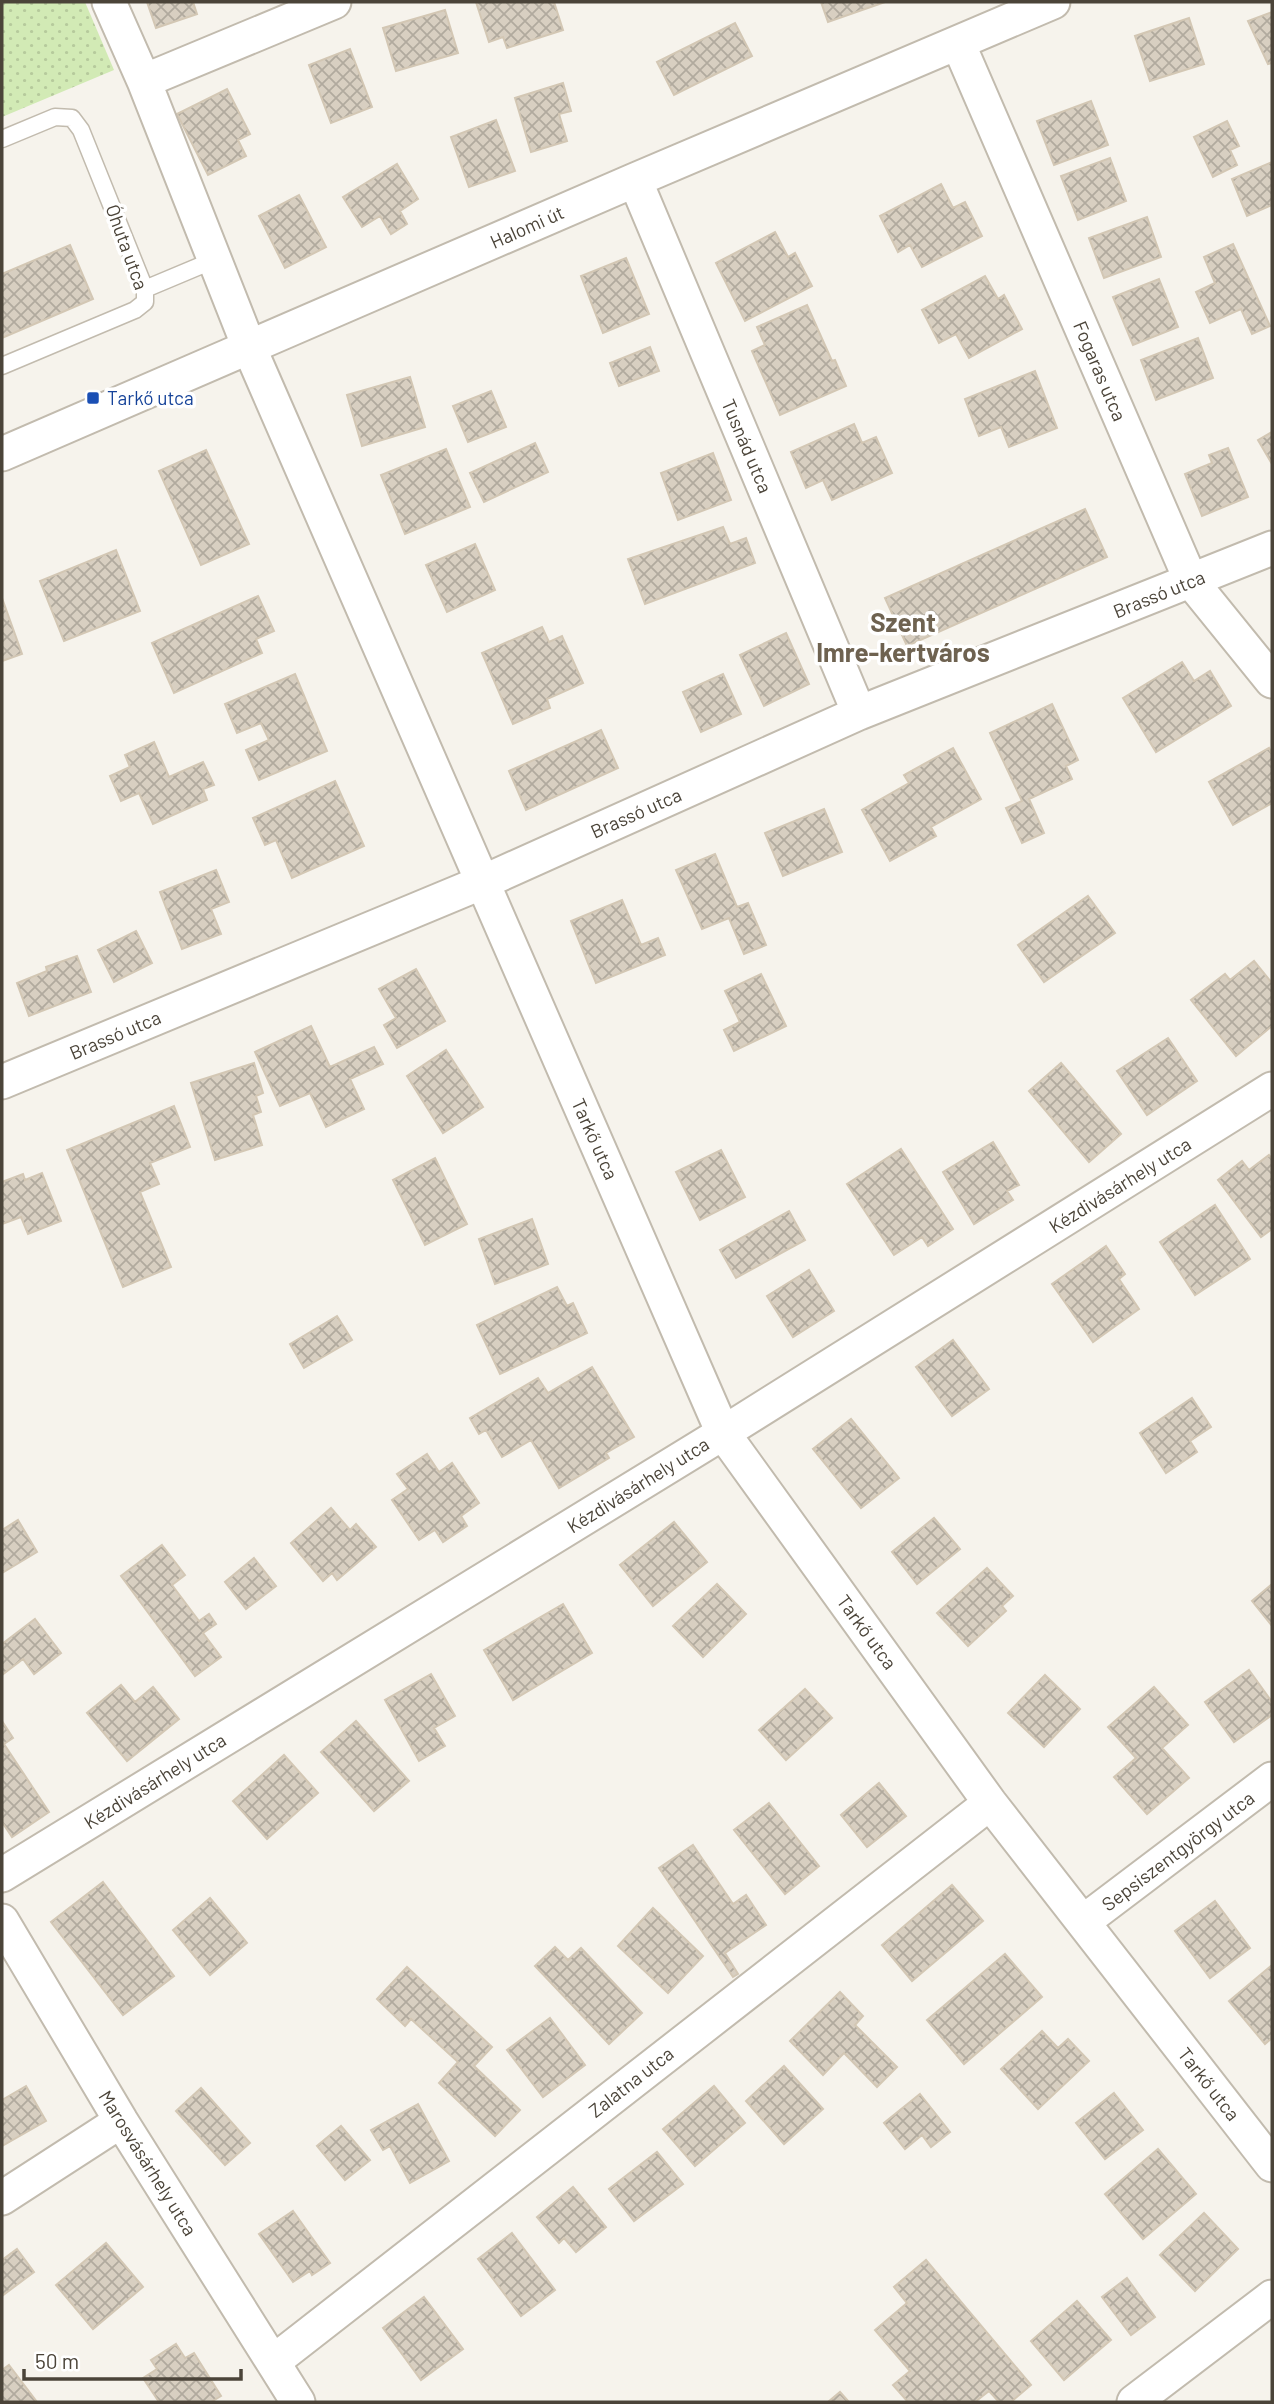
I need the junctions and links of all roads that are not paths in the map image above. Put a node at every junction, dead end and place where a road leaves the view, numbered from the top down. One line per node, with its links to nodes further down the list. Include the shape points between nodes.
1 (109, 2): 5 (street, Tarkő utca)
2 (334, 2): 5 (street)
3 (1053, 2): 4 (street, Halomi út)
4 (958, 43): 7 (street, Halomi út); 14 (street, Fogaras utca)
5 (144, 81): 8 (street, Tarkő utca)
6 (2, 139): 9 (lane, Óhuta utca, via 55,117 72,118)
7 (635, 180): 10 (street, Halomi út); 16 (street, Tusnád utca)
8 (214, 260): 9 (lane); 10 (street, Tarkő utca)
9 (145, 289): 11 (lane, Óhuta utca, via 145,302 135,310)
10 (249, 347): 12 (street, Halomi út); 17 (street, Tarkő utca)
11 (2, 366)
12 (2, 454)
13 (1272, 548): 14 (street, Brassó utca)
14 (1191, 581): 15 (street, Fogaras utca); 16 (street, Brassó utca)
15 (1272, 681)
16 (859, 713): 17 (street, Brassó utca)
17 (483, 881): 18 (street, Brassó utca); 20 (street, Tarkő utca)
18 (2, 1082)
19 (1272, 1090): 20 (street, Kézdivásárhely utca)
20 (723, 1433): 22 (street, Tarkő utca); 23 (street, Kézdivásárhely utca)
21 (1272, 1779): 25 (street, Sepsiszentgyörgy utca)
22 (990, 1803): 25 (street, Tarkő utca); 30 (street, Zalatna utca)
23 (2, 1875)
24 (2, 1921): 26 (street, Marosvásárhely utca)
25 (1083, 1922): 27 (street, Tarkő utca)
26 (121, 2121): 28 (street); 30 (street, Marosvásárhely utca)
27 (1272, 2165)
28 (2, 2197)
29 (1272, 2297): 32 (street)
30 (273, 2362): 31 (street, Marosvásárhely utca)
31 (298, 2402)
32 (1134, 2402)

